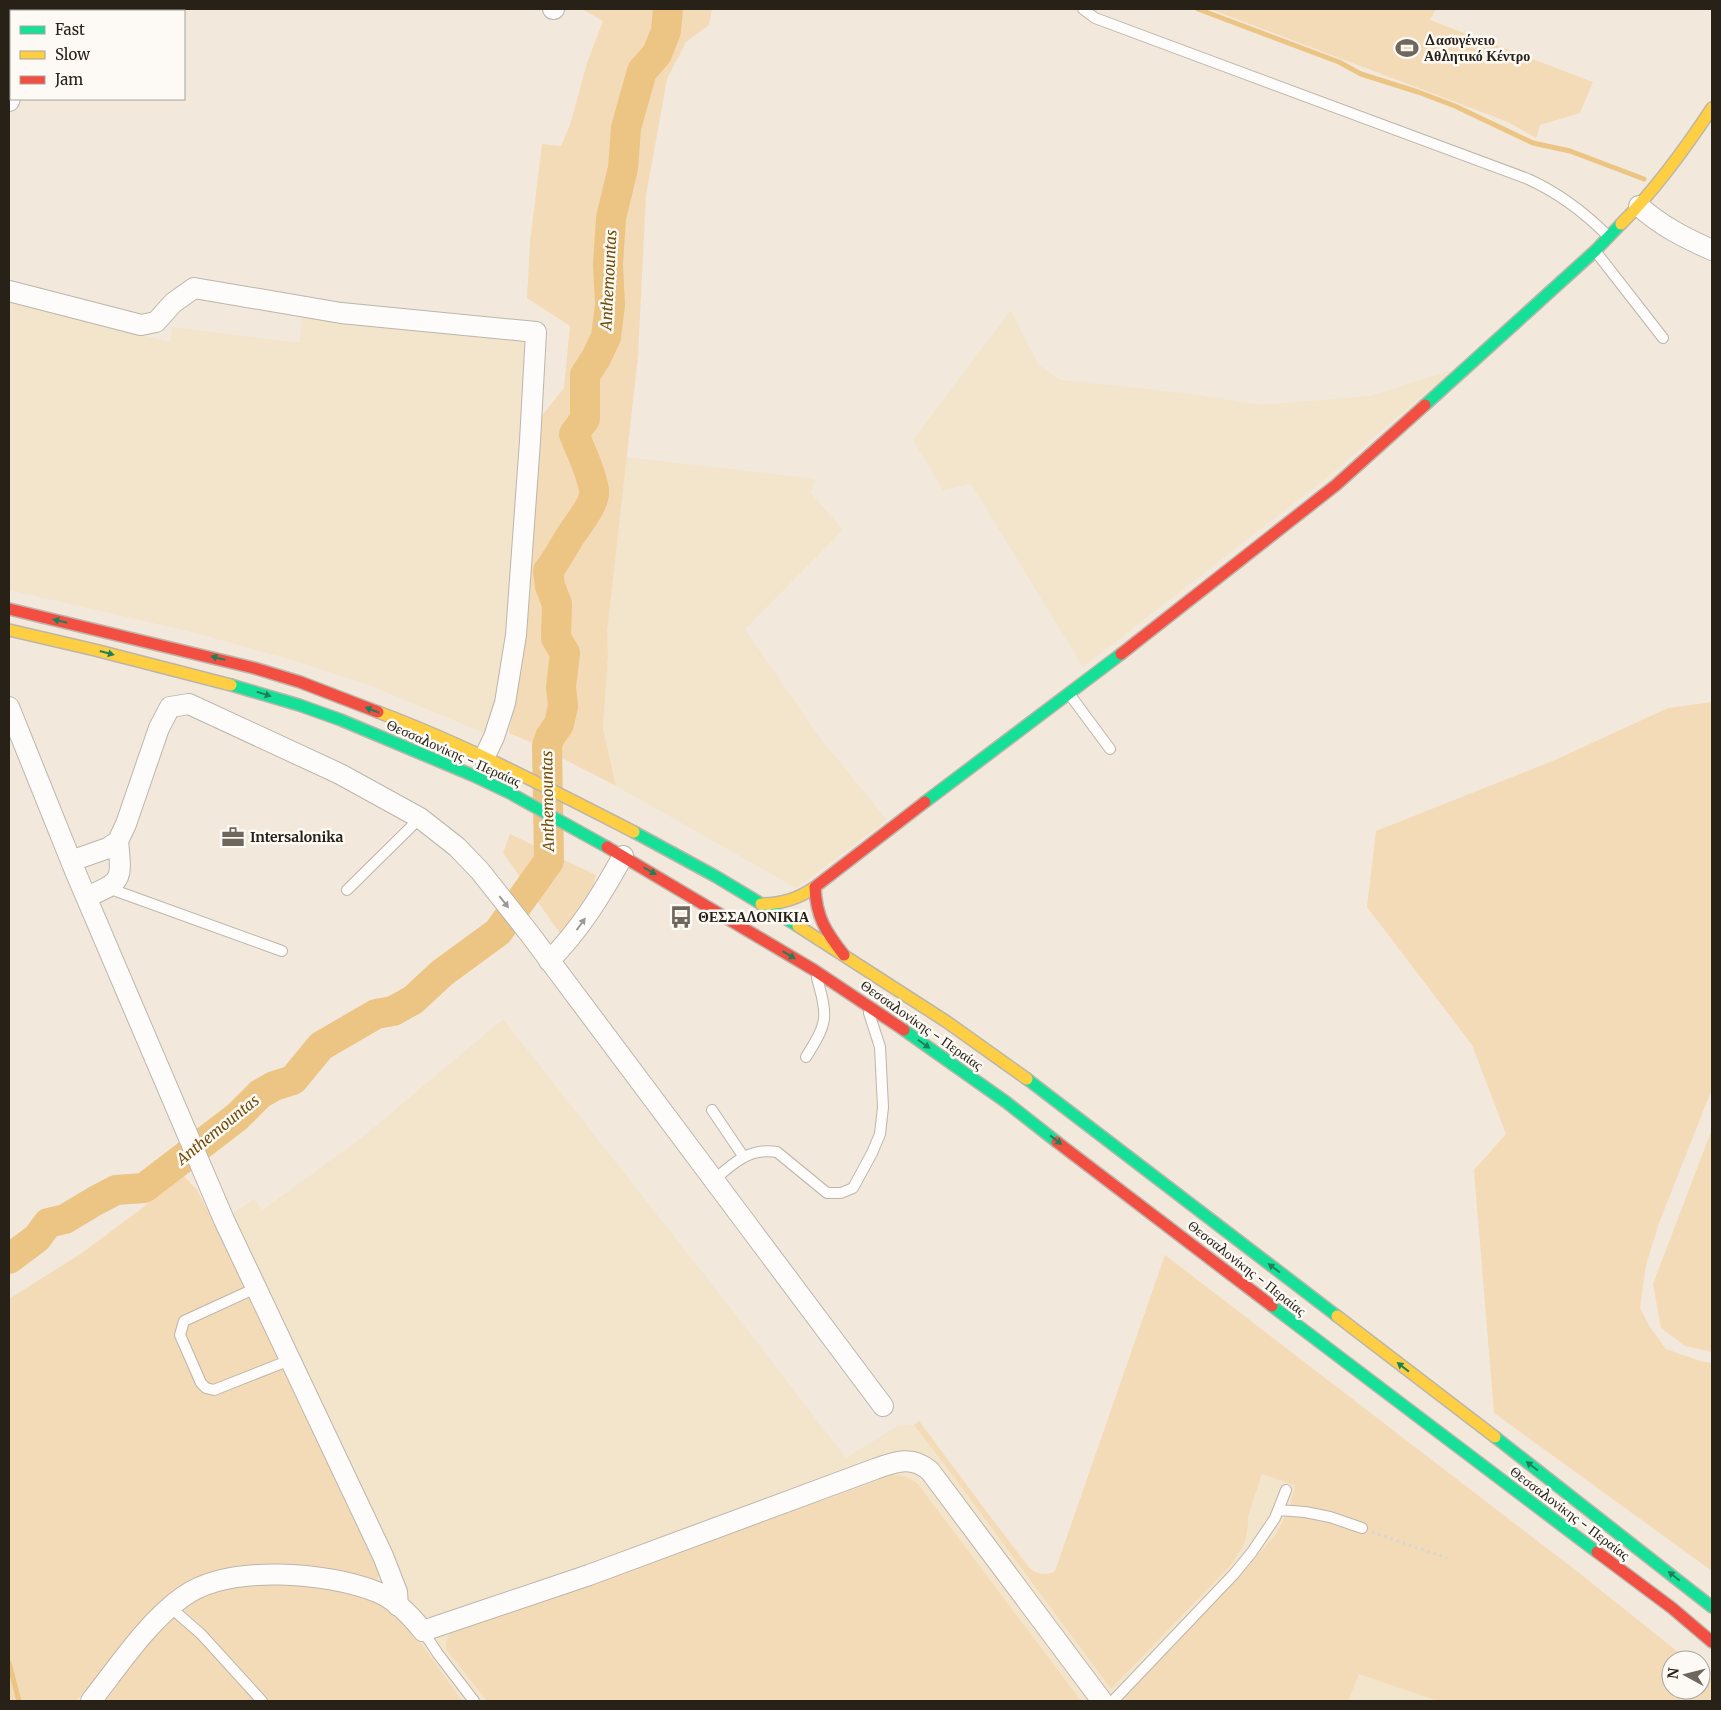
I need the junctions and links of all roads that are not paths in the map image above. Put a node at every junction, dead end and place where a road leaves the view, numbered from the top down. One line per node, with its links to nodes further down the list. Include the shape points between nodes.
1 (1082, 9): 4 (lane, via 1095,18 1528,179 1560,195)
2 (1712, 108): 3 (main road)
3 (1639, 206): 4 (main road); 5 (street, via 1681,237)
4 (1609, 237): 6 (main road)
5 (1712, 250)
6 (1595, 251): 8 (lane); 11 (main road, via 1336,485)
7 (9, 291): 14 (street, via 141,325 156,322 194,288 340,313 536,332 516,635 506,704)
8 (1663, 338)
9 (9, 609): 14 (main road, Θεσσαλονίκης - Περαίας, one-way to 9, via 385,715 277,674)
10 (9, 630): 17 (main road, Θεσσαλονίκης - Περαίας, one-way to 17, via 198,676 341,720 510,793)
11 (1069, 694): 13 (lane); 20 (main road)
12 (9, 708): 18 (street)
13 (1110, 749)
14 (484, 758): 23 (main road, Θεσσαλονίκης - Περαίας, via 602,816)
15 (420, 818): 16 (street, via 340,774 189,704 170,707 158,728); 21 (lane); 26 (street, one-way to 26, via 452,842 480,871)
16 (118, 841): 18 (street, via 108,848); 19 (street, via 119,877)
17 (623, 856): 26 (street, one-way to 17, via 584,921); 27 (main road, Θεσσαλονίκης - Περαίας, one-way to 27)
18 (71, 861): 22 (street)
19 (108, 888): 22 (street); 24 (lane)
20 (815, 888): 23 (main road, via 789,903); 25 (main road, via 819,919)
21 (347, 890)
22 (86, 897): 33 (street, via 200,1167)
23 (761, 904): 25 (main road, Θεσσαλονίκης - Περαίας)
24 (282, 951)
25 (844, 954): 41 (main road, Θεσσαλονίκης - Περαίας, one-way to 25, via 1041,1090 950,1024)
26 (549, 961): 32 (street)
27 (814, 970): 28 (main road, Θεσσαλονίκης - Περαίας); 29 (lane, via 826,1011 823,1028)
28 (865, 1003): 31 (lane, via 880,1047 883,1107 880,1134 854,1188 841,1193 827,1193 777,1152 752,1152); 43 (main road, Θεσσαλονίκης - Περαίας, one-way to 43, via 1006,1102 1672,1608)
29 (806, 1057)
30 (712, 1110): 31 (lane)
31 (743, 1156): 32 (lane)
32 (714, 1180): 35 (street)
33 (256, 1288): 34 (street); 34 (lane, via 184,1321 180,1335 201,1383 214,1390)
34 (290, 1360): 39 (street, via 390,1574)
35 (883, 1406)
36 (1286, 1490): 37 (lane)
37 (1278, 1510): 38 (lane, via 1330,1517); 48 (lane, via 1266,1533 1234,1574)
38 (1362, 1528)
39 (398, 1606): 40 (street, via 378,1592 352,1585 275,1574 225,1579 202,1586); 42 (street)
40 (170, 1607): 44 (street); 45 (lane, via 201,1634)
41 (1712, 1607)
42 (423, 1631): 46 (lane); 47 (street, via 589,1575 875,1469 909,1461 922,1464 930,1471)
43 (1712, 1642)
44 (91, 1701)
45 (262, 1701)
46 (474, 1701)
47 (1102, 1701)
48 (1113, 1701)

